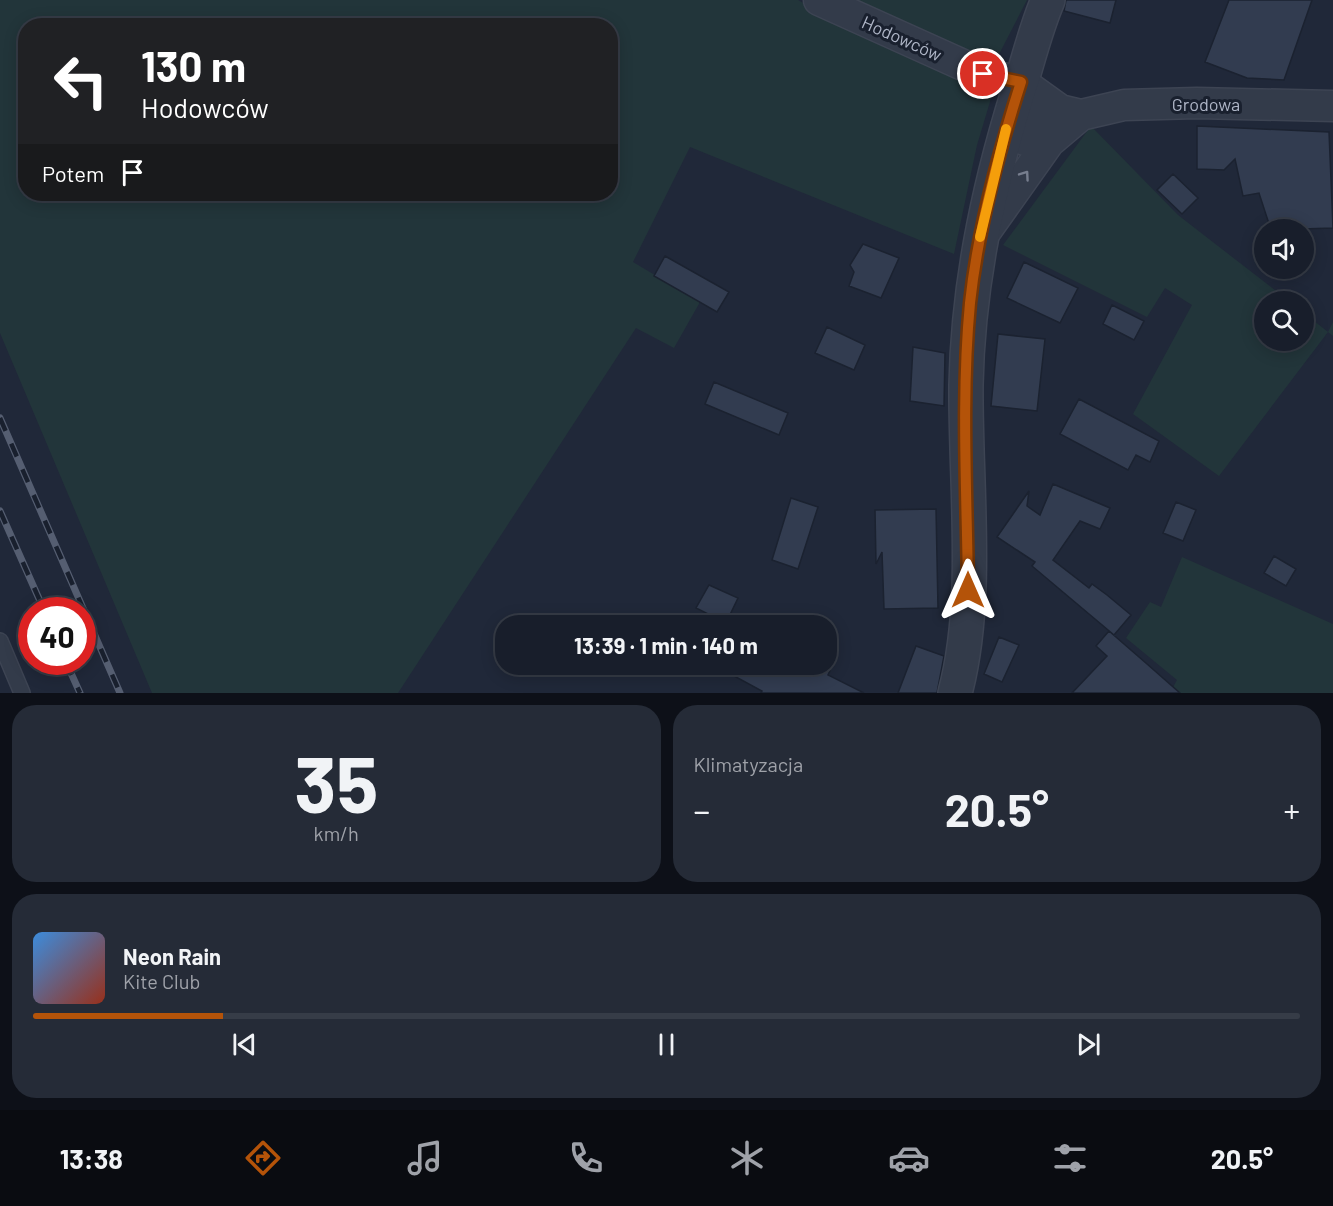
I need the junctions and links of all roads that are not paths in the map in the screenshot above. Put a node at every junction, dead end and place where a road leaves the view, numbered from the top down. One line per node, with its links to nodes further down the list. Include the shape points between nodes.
1 (819, 0): 3 (street, Hodowców, via 983,74)
2 (1048, 0): 3 (street)
3 (1021, 82): 5 (street); 6 (street)
4 (1333, 106): 5 (street, Grodowa, via 1197,103 1124,105)
5 (1070, 113): 6 (street, Grodowa); 7 (street, Grodowa)
6 (1007, 125): 7 (street, via 1009,133 1021,140); 8 (street)
7 (1049, 142): 8 (street, Grodowa, one-way to 7)
8 (980, 240): 11 (street, via 970,304 966,384 968,612 965,657)
9 (0, 641): 10 (lane)
10 (22, 693)
11 (955, 693)

